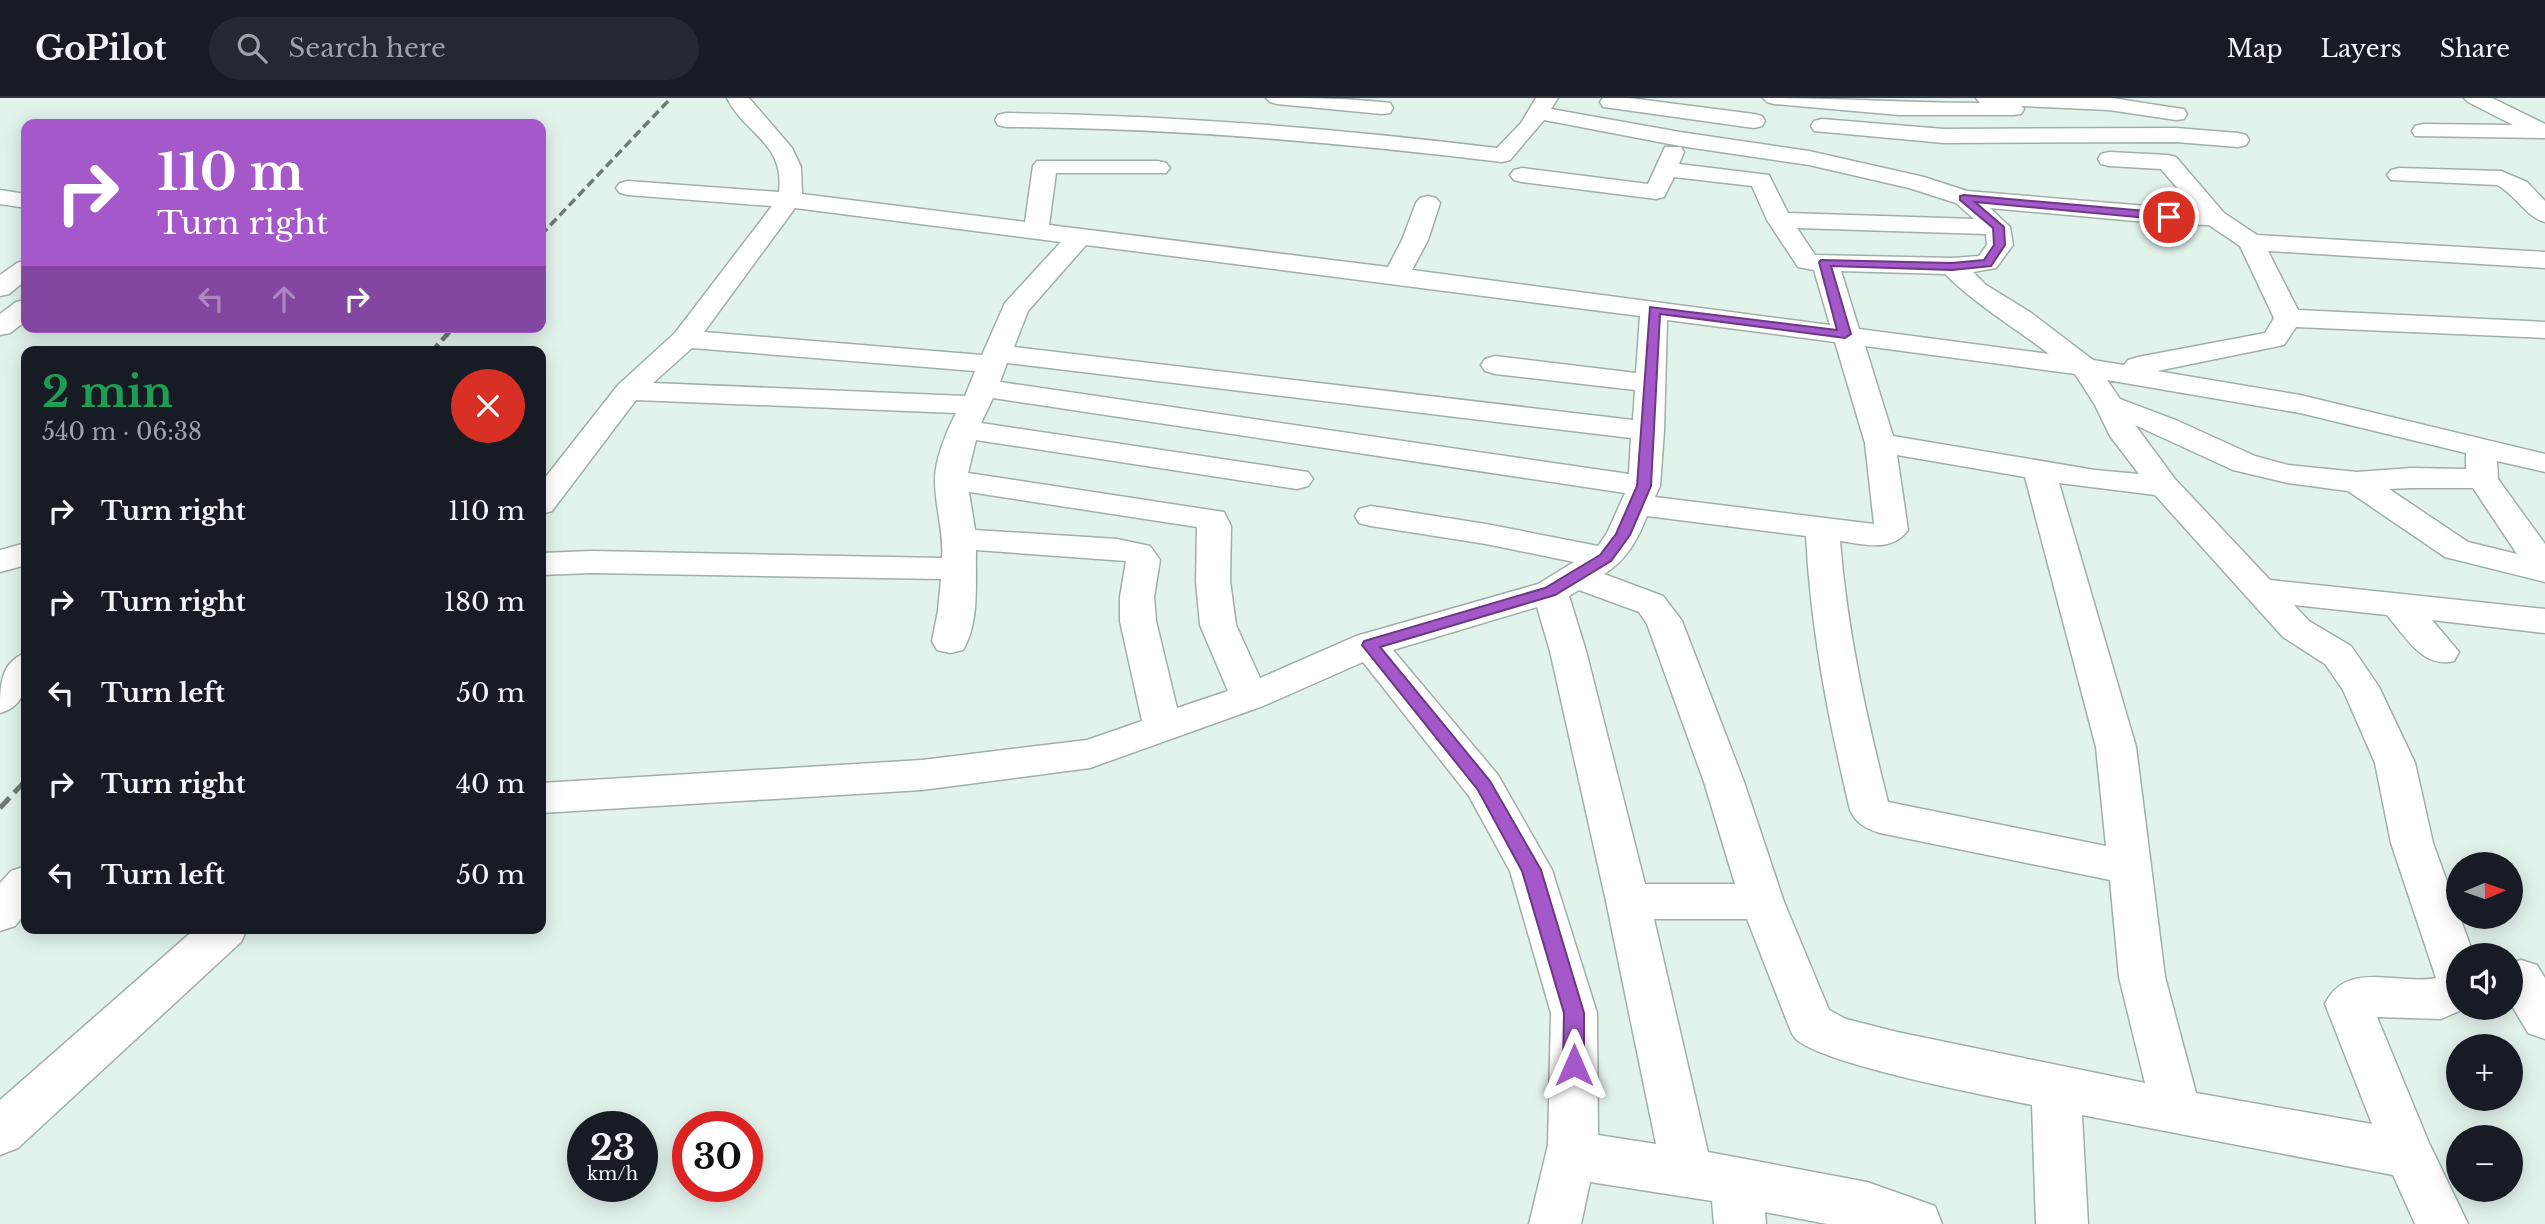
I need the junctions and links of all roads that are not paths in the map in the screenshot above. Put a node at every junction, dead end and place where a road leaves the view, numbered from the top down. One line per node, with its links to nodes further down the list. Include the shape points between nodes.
1 (1266, 98): 17 (street)
2 (1276, 98): 13 (street)
3 (1671, 98): 12 (street)
4 (1983, 98): 9 (street)
5 (2475, 98): 19 (street)
6 (739, 99): 39 (street, via 771,134 786,159 794,181)
7 (1595, 100): 12 (street)
8 (2071, 101): 9 (street); 14 (street); 20 (street)
9 (2008, 102): 10 (street, via 1934,110); 21 (street)
10 (1833, 104): 12 (street); 16 (street)
11 (1543, 105): 22 (street); 25 (street)
12 (1765, 106): 24 (street)
13 (1382, 108)
14 (2180, 116): 20 (street); 23 (street); 28 (street)
15 (1006, 120): 17 (street, via 1070,119)
16 (1822, 126): 21 (street, via 1944,136); 26 (street)
17 (1248, 130): 25 (street)
18 (2423, 131): 19 (street)
19 (2545, 132)
20 (2096, 135): 21 (street)
21 (2033, 136)
22 (1680, 139): 24 (street); 30 (street)
23 (2238, 140)
24 (1751, 150): 26 (street)
25 (1502, 155): 30 (street)
26 (1809, 158): 37 (street)
27 (2109, 159): 28 (street)
28 (2168, 162): 42 (street)
29 (1158, 168): 45 (street, via 1045,166)
30 (1663, 171): 31 (street, via 1656,192); 43 (street, via 1761,180)
31 (1522, 175)
32 (2399, 175): 41 (street, via 2501,178 2519,187)
33 (0, 178): 34 (street)
34 (21, 179)
35 (628, 188): 39 (street)
36 (0, 197): 38 (street)
37 (1964, 198): 42 (street); 44 (street)
38 (21, 200)
39 (789, 200): 45 (street); 60 (street)
40 (1428, 203): 52 (street)
41 (2545, 215)
42 (2215, 218): 47 (street)
43 (1779, 220): 44 (street); 49 (street, via 1805,261)
44 (1998, 227): 50 (street, via 2000,245 1987,263)
45 (1035, 230): 46 (street)
46 (1080, 236): 52 (street); 65 (street, via 1015,309)
47 (2251, 242): 48 (street); 56 (street)
48 (2545, 260)
49 (1825, 262): 50 (street); 59 (street)
50 (1952, 266): 62 (street, via 1977,291)
51 (21, 272): 53 (street)
52 (1396, 276): 54 (street)
53 (0, 288)
54 (1654, 310): 59 (street); 64 (street)
55 (21, 312): 57 (street)
56 (2288, 318): 58 (street); 63 (street, via 2274,339)
57 (0, 327)
58 (2545, 330)
59 (1845, 334): 62 (street); 69 (street)
60 (684, 339): 65 (street); 66 (street)
61 (1495, 365): 64 (street)
62 (2084, 367): 63 (street); 67 (street)
63 (2118, 372): 70 (street, via 2300,404)
64 (1648, 383): 68 (street)
65 (982, 388): 66 (street); 68 (street); 73 (street); 74 (street); 78 (street)
66 (628, 391): 77 (street)
67 (2110, 405): 75 (street, via 2244,463 2288,474); 76 (street, via 2125,436)
68 (1648, 431): 78 (street)
69 (1880, 443): 72 (street); 80 (street, via 1891,530 1877,535)
70 (2482, 463): 71 (street); 75 (street, via 2411,478); 85 (street)
71 (2545, 463)
72 (2039, 470): 76 (street); 98 (street, via 2116,747)
73 (1297, 479)
74 (951, 480): 81 (street); 94 (street, via 1212,519 1218,625)
75 (2357, 482): 85 (street, via 2456,550)
76 (2164, 486): 87 (street)
77 (546, 494)
78 (1640, 496): 80 (street); 86 (street, via 1623,535)
79 (1371, 516): 86 (street, via 1486,534)
80 (1822, 528): 98 (street, via 1843,699 1870,810 1880,817)
81 (960, 554): 84 (street); 90 (street); 96 (street, via 1117,549 1138,553 1143,560 1138,621)
82 (21, 555): 83 (street)
83 (0, 561)
84 (546, 564)
85 (2545, 570)
86 (1577, 575): 91 (street); 100 (street, via 1571,664); 101 (street, via 1651,604 1664,621 1724,782)
87 (2258, 590): 88 (street); 109 (street, via 2306,637 2339,655 2360,687 2395,762 2412,844 2459,978 2456,991 2441,999 2365,997 2348,1004)
88 (2397, 605): 89 (street); 92 (street)
89 (2545, 621)
90 (950, 641)
91 (1369, 645): 94 (street); 110 (street, via 1484,786 1531,870 1574,1013)
92 (2441, 652)
93 (21, 673): 95 (street)
94 (1250, 697): 96 (street)
95 (0, 700)
96 (1163, 729): 97 (street, via 1090,754 994,767)
97 (546, 798)
98 (2130, 867): 107 (street, via 2142,977)
99 (21, 889): 102 (street)
100 (1628, 901): 101 (street); 111 (street)
101 (1762, 902): 106 (street, via 1811,1024 1818,1029 1913,1057)
102 (0, 913)
103 (219, 934): 108 (street)
104 (2526, 980): 105 (street)
105 (2545, 1019)
106 (2056, 1090): 107 (street); 115 (street)
107 (2177, 1112): 109 (street)
108 (0, 1132)
109 (2409, 1154): 116 (street)
110 (1571, 1156): 111 (street); 113 (street)
111 (1687, 1173): 112 (street)
112 (1738, 1204): 114 (street, via 1867,1207)
113 (1555, 1224)
114 (1916, 1224)
115 (2062, 1224)
116 (2442, 1224)

